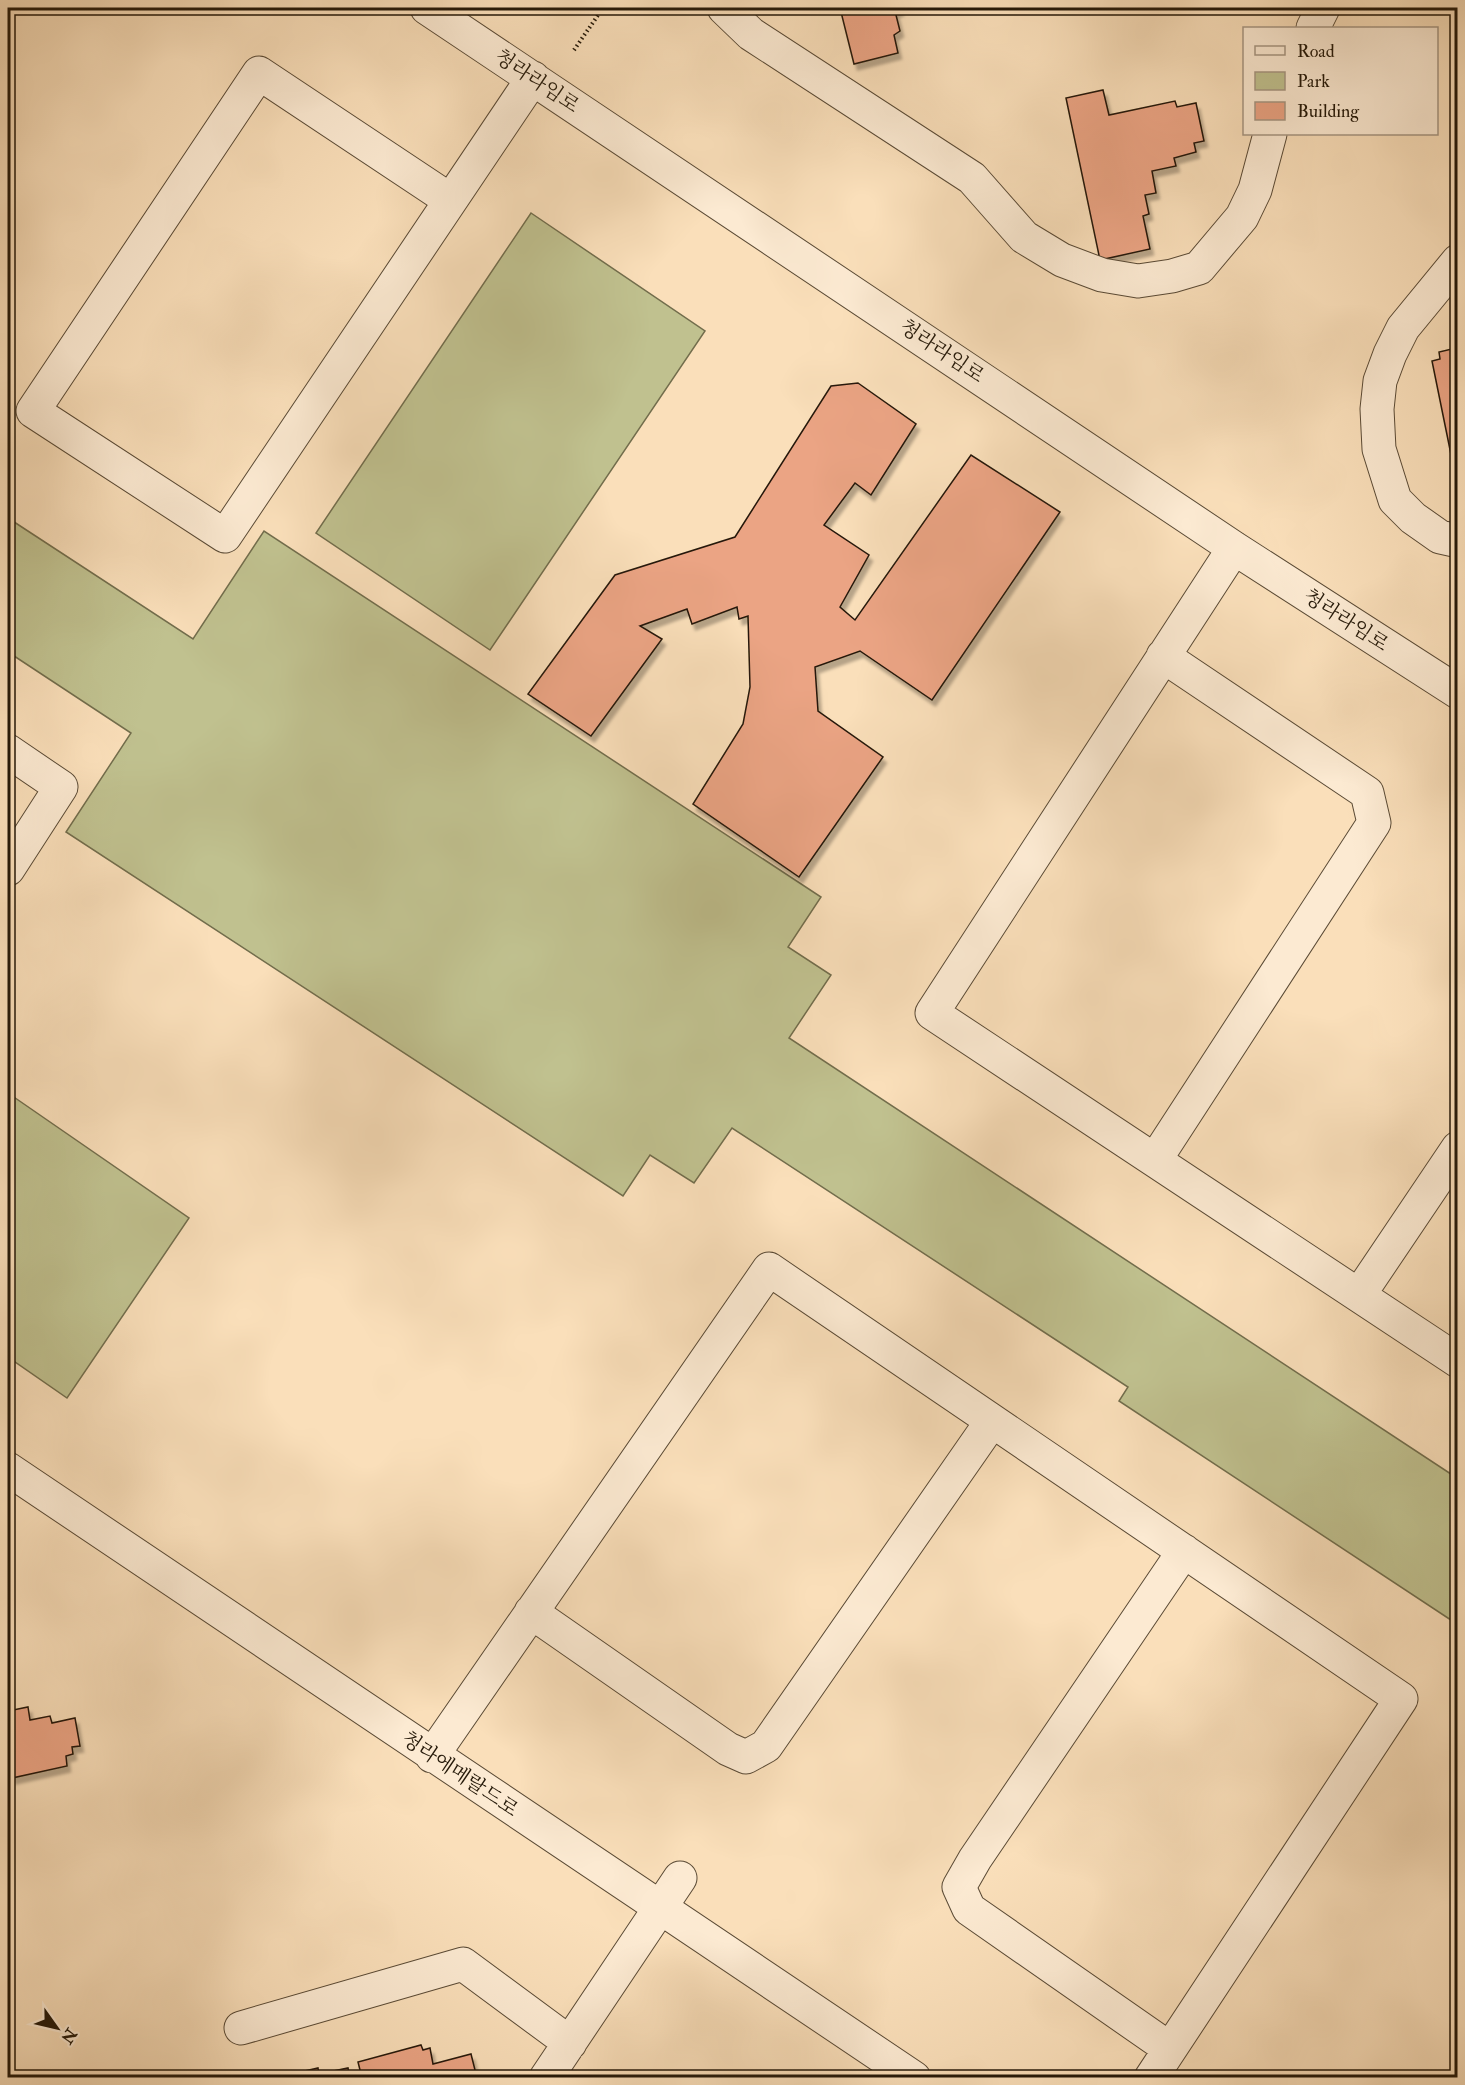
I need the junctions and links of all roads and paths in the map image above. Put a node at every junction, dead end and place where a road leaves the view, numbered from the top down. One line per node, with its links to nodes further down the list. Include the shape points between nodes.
1 (427, 8): 7 (street, 청라라임로)
2 (603, 8): 6 (path)
3 (724, 8): 8 (street, via 751,34 972,178 1024,237 1062,260 1102,275 1138,281 1199,268 1242,217 1255,190)
4 (1323, 8): 5 (street)
5 (1314, 27)
6 (573, 50)
7 (533, 78): 9 (street); 12 (street, 청라라임로)
8 (1270, 135)
9 (450, 200): 9 (street, via 225,536 33,411 259,73)
10 (1458, 261): 11 (street, via 1403,328 1380,381 1377,410 1379,449 1395,500 1440,537)
11 (1458, 541)
12 (1234, 548): 13 (street); 14 (street, 청라라임로)
13 (1163, 656): 18 (street, via 1367,793 1374,823); 18 (street, via 932,1013)
14 (1458, 692)
15 (8, 751): 16 (street, via 61,787)
16 (8, 869)
17 (1458, 1148): 19 (street)
18 (1155, 1160): 19 (street)
19 (1359, 1295): 20 (street)
20 (1458, 1361)
21 (992, 1421): 23 (street); 24 (street, via 766,1746 747,1757 728,1749); 24 (street, via 769,1269)
22 (8, 1469): 25 (street, 청라에메랄드로)
23 (1184, 1551): 30 (street, via 959,1887 969,1909); 30 (street, via 1401,1699)
24 (531, 1612): 25 (street)
25 (432, 1756): 27 (street, 청라에메랄드로)
26 (680, 1878): 27 (street)
27 (661, 1908): 29 (street); 32 (street, 청라에메랄드로)
28 (241, 2028): 29 (street, via 463,1964)
29 (570, 2043): 31 (street)
30 (1170, 2049): 33 (street)
31 (546, 2078)
32 (915, 2078)
33 (1151, 2078)

